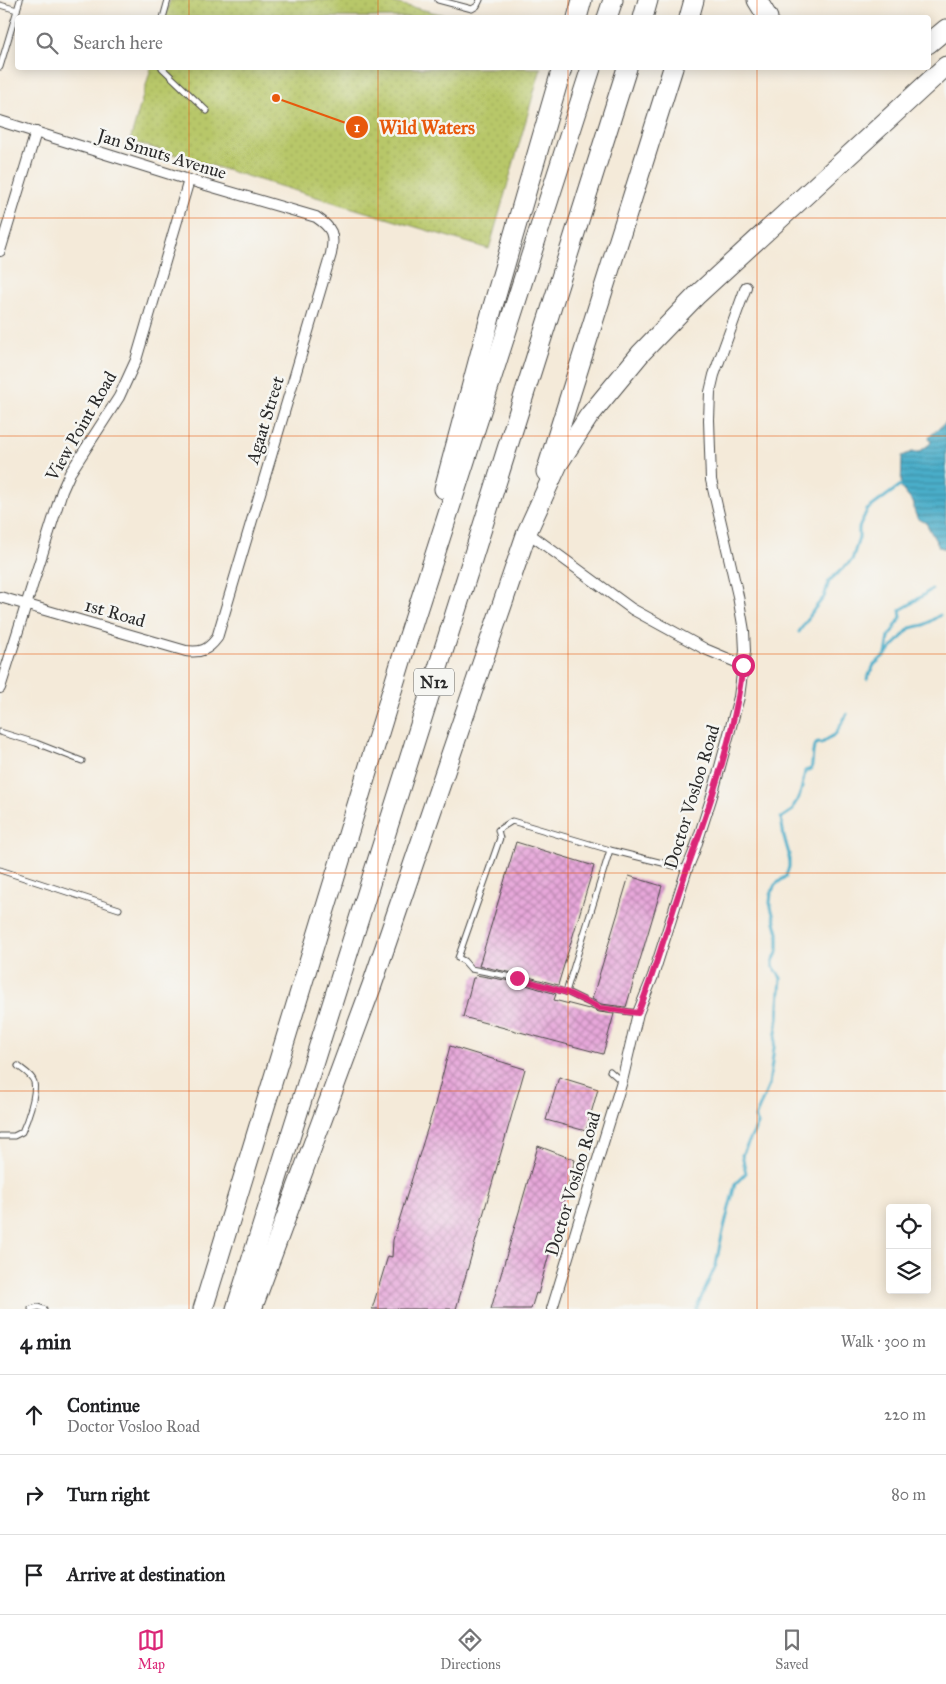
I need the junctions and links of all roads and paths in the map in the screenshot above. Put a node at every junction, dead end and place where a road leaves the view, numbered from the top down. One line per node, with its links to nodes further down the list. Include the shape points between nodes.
1 (20, 0): 12 (lane)
2 (168, 0): 14 (lane)
3 (438, 0): 10 (lane)
4 (480, 0): 10 (lane, via 472,9)
5 (582, 0): 15 (highway)
6 (613, 0): 16 (highway)
7 (648, 0): 17 (highway)
8 (694, 0): 18 (highway)
9 (757, 0): 19 (highway)
10 (453, 2)
11 (0, 5): 12 (lane)
12 (17, 10): 13 (lane)
13 (16, 15)
14 (164, 15)
15 (578, 15)
16 (609, 15)
17 (644, 15)
18 (690, 15)
19 (766, 15)
20 (15, 17): 24 (lane)
21 (946, 29): 22 (highway)
22 (931, 42)
23 (946, 66): 37 (highway, via 697,294 640,353 589,416 558,464)
24 (0, 67)
25 (164, 70): 30 (lane)
26 (561, 70): 41 (highway, via 457,439)
27 (590, 70): 41 (highway, N12)
28 (626, 70): 59 (highway, N12)
29 (672, 70): 37 (highway)
30 (207, 111)
31 (0, 121): 32 (street, Jan Smuts Avenue)
32 (36, 132): 33 (street, Jan Smuts Avenue); 35 (street)
33 (189, 180): 34 (street, Jan Smuts Avenue); 39 (street, View Point Road, via 136,360 119,397 70,473)
34 (316, 217): 40 (street, Agaat Street, via 331,230 334,241 331,254)
35 (0, 251)
36 (746, 287): 42 (street, Doctor Vosloo Road, via 714,375 708,420 711,480 741,614)
37 (527, 532): 42 (street, via 632,609 705,649); 60 (highway, via 372,985)
38 (0, 597): 39 (street, 1st Road)
39 (25, 605): 40 (street, 1st Road, via 197,652 210,647); 43 (street, View Point Road)
40 (217, 638)
41 (405, 648): 58 (highway, N12)
42 (743, 665): 47 (street, Doctor Vosloo Road, via 730,730)
43 (0, 688)
44 (0, 732): 45 (lane)
45 (82, 761)
46 (610, 850): 47 (lane); 50 (lane); 50 (lane, via 512,821 498,830 500,838 458,958 472,969)
47 (687, 869): 51 (street, Doctor Vosloo Road)
48 (0, 870): 49 (lane)
49 (119, 910)
50 (566, 992): 51 (lane, via 600,1008)
51 (638, 1013): 54 (street, Doctor Vosloo Road)
52 (18, 1066): 55 (lane, via 31,1077 34,1094 22,1132 14,1136)
53 (610, 1071): 54 (lane)
54 (622, 1081): 61 (street, Doctor Vosloo Road)
55 (0, 1136)
56 (31, 1309): 57 (lane)
57 (44, 1309)
58 (203, 1309)
59 (236, 1309)
60 (252, 1309)
61 (552, 1309)

